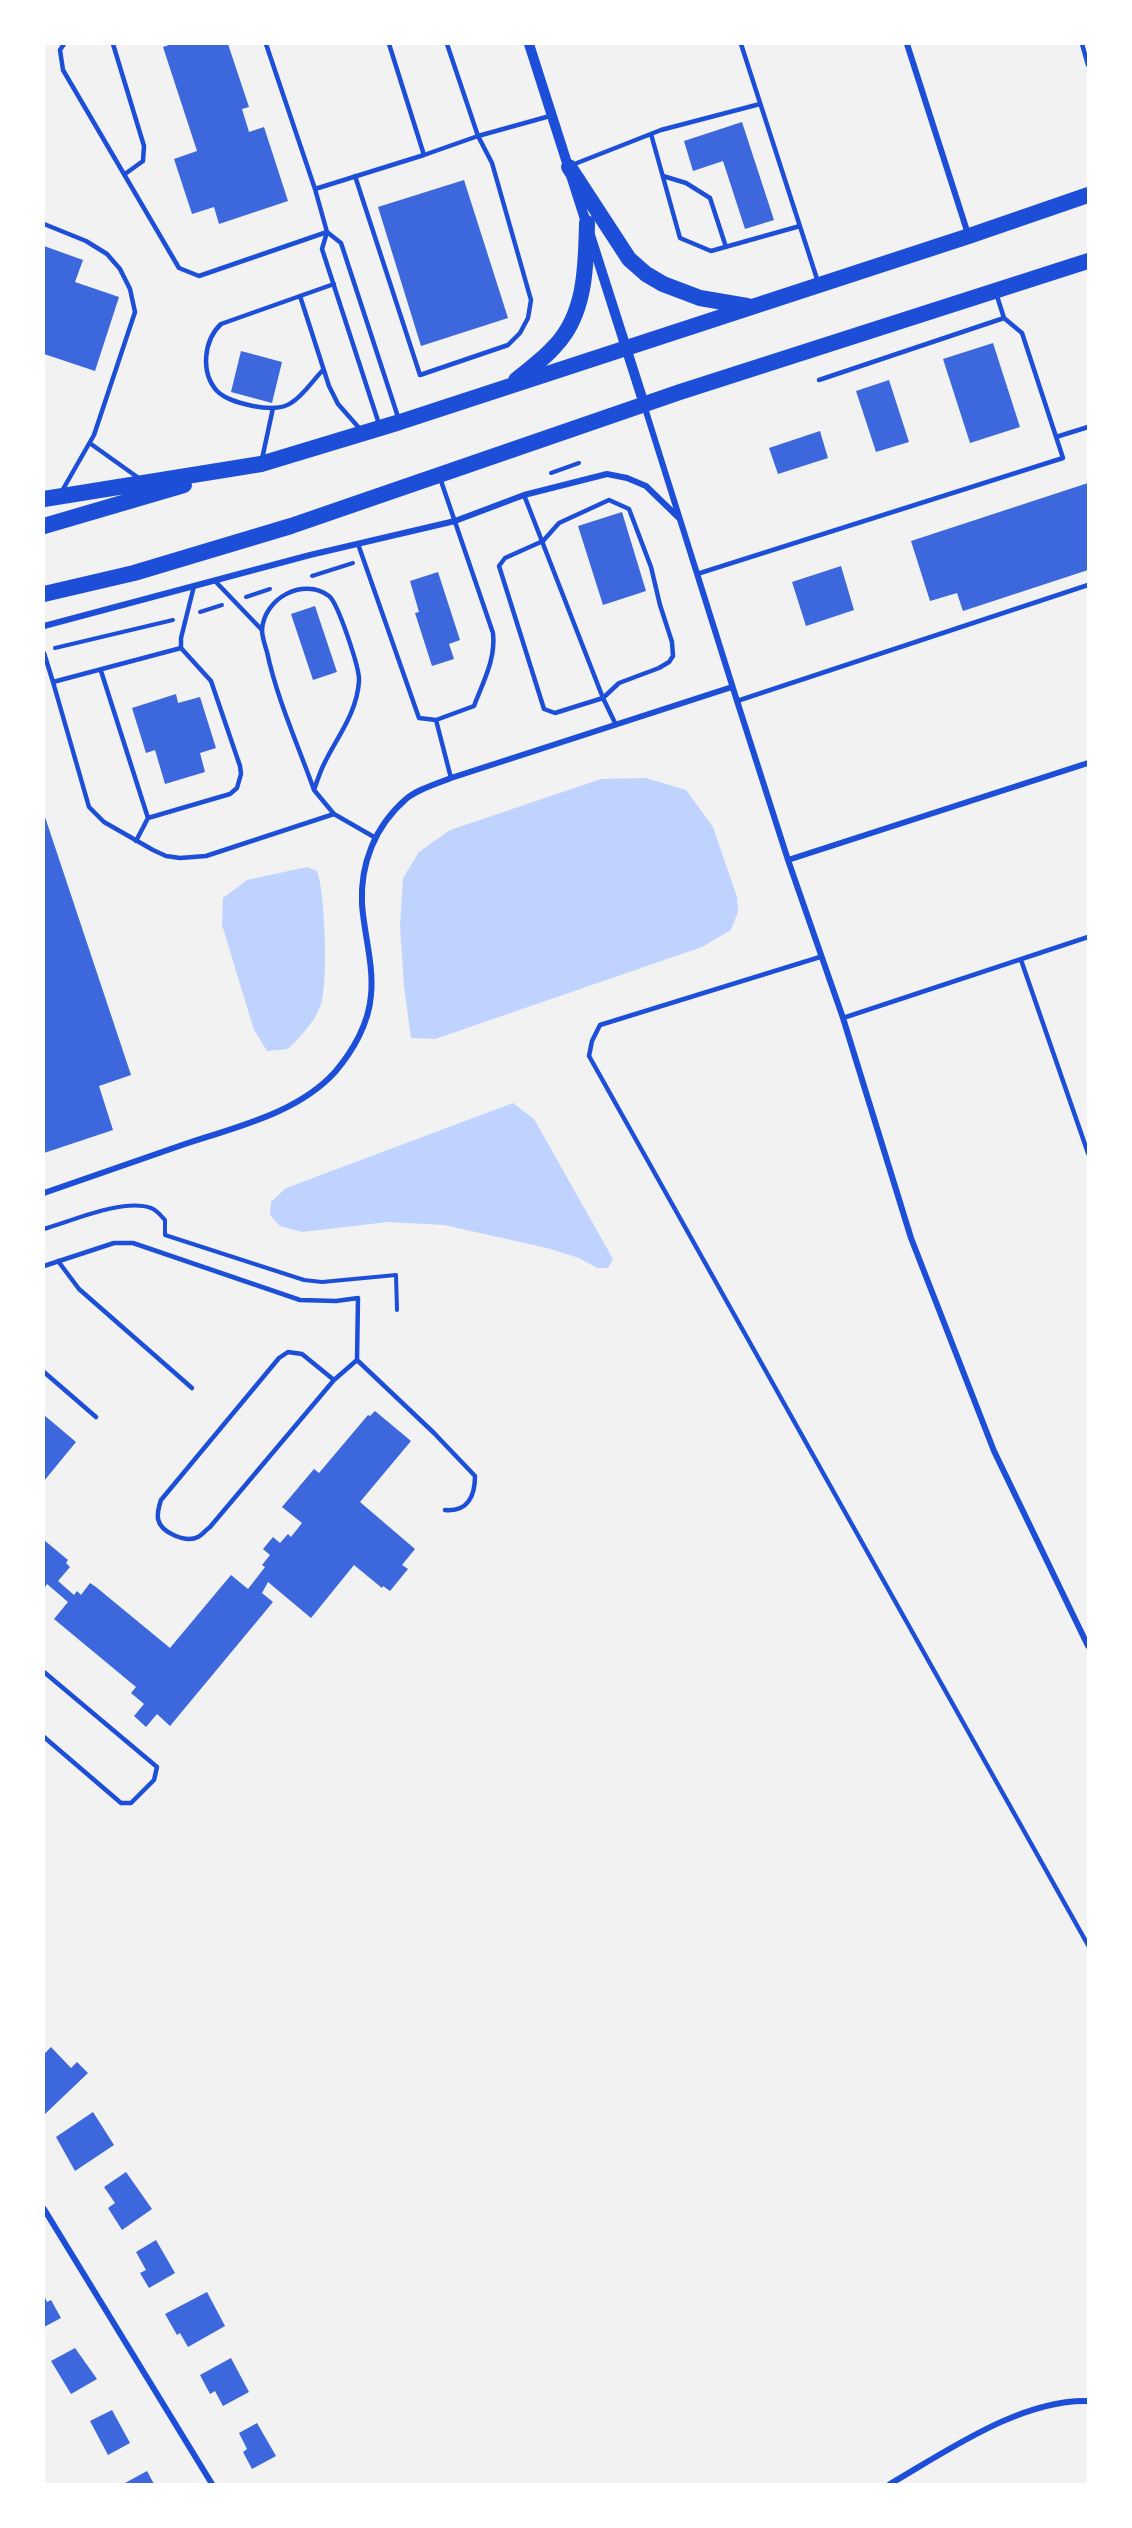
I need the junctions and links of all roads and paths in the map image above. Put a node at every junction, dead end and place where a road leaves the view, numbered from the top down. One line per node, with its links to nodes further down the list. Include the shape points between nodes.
1 (64, 44): 17 (lane, via 60,50 63,70)
2 (113, 44): 17 (lane, via 144,146 143,161)
3 (266, 44): 20 (lane)
4 (389, 44): 15 (lane)
5 (447, 44): 14 (lane)
6 (529, 44): 12 (street)
7 (741, 44): 11 (lane)
8 (907, 44): 26 (street)
9 (1082, 44): 10 (lane)
10 (1089, 65)
11 (760, 104): 13 (lane); 24 (lane)
12 (553, 116): 14 (lane); 16 (street)
13 (651, 134): 16 (lane); 19 (lane)
14 (478, 136): 15 (lane); 18 (lane, via 492,164 531,300 528,318 508,345 420,375)
15 (424, 155): 18 (lane)
16 (569, 167): 22 (street); 33 (highway, via 628,259 646,274 700,298)
17 (124, 174): 25 (lane, via 179,268 188,273 199,276)
18 (355, 176): 20 (lane)
19 (663, 176): 27 (lane, via 686,183 710,198); 27 (lane, via 680,238 711,251)
20 (315, 189): 25 (lane)
21 (1089, 195): 26 (highway)
22 (587, 223): 35 (street); 38 (highway, via 586,259 575,316 555,346)
23 (44, 224): 46 (lane, via 107,254 120,269 133,300 132,326)
24 (800, 226): 27 (lane); 30 (lane)
25 (327, 232): 29 (lane, via 322,249); 41 (lane, via 341,243)
26 (969, 236): 30 (highway)
27 (726, 247)
28 (1089, 261): 31 (highway)
29 (334, 284): 32 (lane); 43 (lane)
30 (819, 285): 33 (highway)
31 (995, 291): 34 (lane); 39 (highway)
32 (300, 296): 36 (lane); 40 (lane, via 221,324 208,343 206,361 217,390 226,398)
33 (751, 307): 35 (highway)
34 (1004, 318): 37 (lane); 45 (lane, via 1022,333)
35 (626, 348): 38 (highway); 39 (street)
36 (323, 370): 40 (lane, via 293,403); 44 (lane, via 338,404)
37 (819, 380)
38 (509, 386): 41 (highway)
39 (644, 404): 48 (highway); 52 (street)
40 (273, 408): 47 (lane)
41 (400, 422): 43 (highway)
42 (1089, 427): 45 (lane)
43 (380, 428): 44 (highway)
44 (363, 434): 47 (highway)
45 (1056, 437): 57 (lane, via 1063,458)
46 (91, 444): 49 (lane); 51 (lane)
47 (258, 464): 49 (highway); 54 (highway)
48 (439, 475): 53 (lane); 61 (highway, via 291,526 134,573)
49 (145, 483): 51 (highway)
50 (524, 495): 52 (street, via 607,474 646,486); 53 (street); 55 (lane)
51 (51, 498)
52 (680, 518): 57 (street)
53 (454, 521): 56 (street); 71 (lane, via 494,645 474,705)
54 (44, 526)
55 (543, 540): 69 (lane); 69 (lane, via 505,558 499,566 544,709 555,713); 69 (lane, via 558,523 609,500 629,509 647,557 673,656 659,668 619,683)
56 (358, 544): 58 (street); 71 (lane, via 419,718)
57 (697, 574): 68 (street)
58 (215, 581): 60 (street); 63 (lane)
59 (1089, 585): 70 (lane)
60 (194, 586): 62 (street); 64 (lane)
61 (44, 594)
62 (44, 626)
63 (262, 630): 75 (lane, via 272,673); 75 (lane, via 268,609 280,598 302,588 315,589 332,598 348,636 360,680 351,715)
64 (181, 648): 66 (lane); 77 (lane, via 211,681 241,774 237,788 230,794)
65 (44, 653): 67 (lane)
66 (102, 670): 67 (lane); 77 (lane)
67 (53, 682): 79 (lane, via 90,807 104,822)
68 (732, 687): 70 (street); 72 (street)
69 (603, 698): 72 (lane)
70 (737, 701): 80 (street)
71 (436, 720): 74 (lane)
72 (616, 725): 74 (street)
73 (1089, 763): 80 (street)
74 (451, 778): 78 (street, via 407,798)
75 (314, 790): 76 (lane)
76 (334, 814): 78 (lane); 79 (lane, via 206,856 166,856)
77 (148, 818): 79 (lane)
78 (374, 837): 86 (street, via 362,883 371,995 365,1022 336,1071 320,1087 270,1114)
79 (136, 841)
80 (788, 860): 82 (street)
81 (1089, 937): 83 (lane)
82 (820, 957): 84 (street); 100 (lane, via 600,1025 589,1056)
83 (1021, 960): 84 (lane); 85 (lane)
84 (843, 1018): 97 (street, via 923,1270 994,1451)
85 (1089, 1153)
86 (44, 1193)
87 (44, 1229): 90 (path, via 137,1205 154,1209 165,1220 165,1235 304,1280 396,1275)
88 (58, 1261): 89 (lane); 91 (lane, via 114,1244 133,1243 300,1300 358,1298); 94 (lane, via 80,1289)
89 (44, 1266)
90 (397, 1310)
91 (357, 1360): 93 (lane); 96 (lane, via 475,1476 470,1502 457,1511)
92 (44, 1372): 95 (lane)
93 (334, 1380): 93 (lane, via 198,1538 184,1539 168,1532 159,1522 161,1500 279,1358 288,1352 302,1354)
94 (192, 1388)
95 (96, 1417)
96 (445, 1510)
97 (1089, 1646)
98 (44, 1672): 99 (lane, via 157,1767 154,1780 130,1803 121,1803)
99 (44, 1737)
100 (1089, 1946)
101 (44, 2209): 103 (street)
102 (1089, 2401): 104 (street, via 1071,2400 1024,2411)
103 (212, 2484)
104 (890, 2484)

